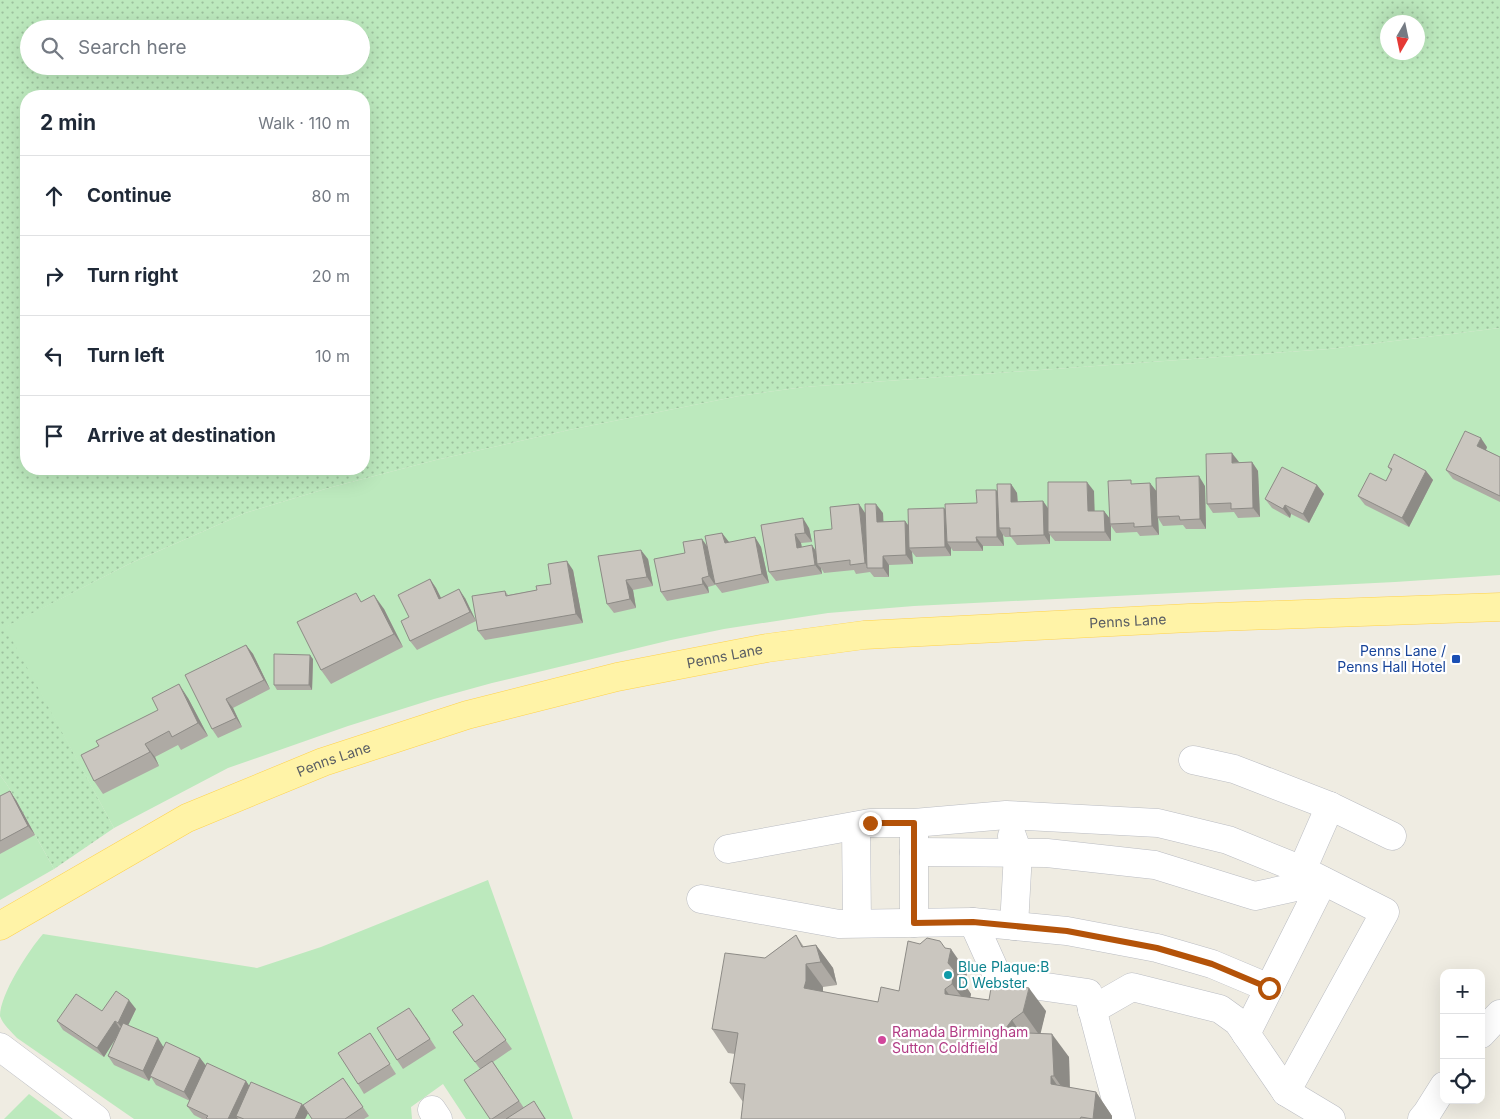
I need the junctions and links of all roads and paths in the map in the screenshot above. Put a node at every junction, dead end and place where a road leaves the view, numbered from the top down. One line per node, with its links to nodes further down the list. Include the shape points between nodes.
1 (1500, 607): 16 (main road, Penns Lane, via 864,635 767,648 618,677 467,715 323,762 187,818)
2 (1193, 760): 3 (street, via 1234,769)
3 (1330, 806): 7 (street); 11 (street)
4 (1006, 815): 5 (street); 10 (street); 11 (street, via 1158,823 1228,840)
5 (914, 823): 6 (street); 9 (street)
6 (856, 826): 8 (street); 14 (street)
7 (1392, 836)
8 (728, 849)
9 (914, 852): 10 (street); 15 (street)
10 (1018, 853): 11 (street, via 1047,853 1155,865 1255,896); 17 (street)
11 (1312, 876): 18 (street); 24 (street, via 1385,912)
12 (701, 899): 14 (street, via 839,924)
13 (973, 922): 15 (street); 17 (street); 19 (street, via 996,973 1011,982 1088,993)
14 (857, 923): 15 (street)
15 (914, 923)
16 (0, 926)
17 (1014, 926): 18 (street, via 1067,931 1157,948 1212,964)
18 (1269, 988): 22 (street)
19 (1092, 1010): 22 (street, via 1132,987 1220,1009 1238,1022); 27 (street)
20 (1500, 1014): 21 (street)
21 (1485, 1030)
22 (1246, 1034): 24 (street)
23 (0, 1048): 26 (street)
24 (1286, 1092): 28 (street)
25 (1440, 1093): 29 (street)
26 (96, 1119)
27 (1121, 1119)
28 (1331, 1119)
29 (1422, 1119)

